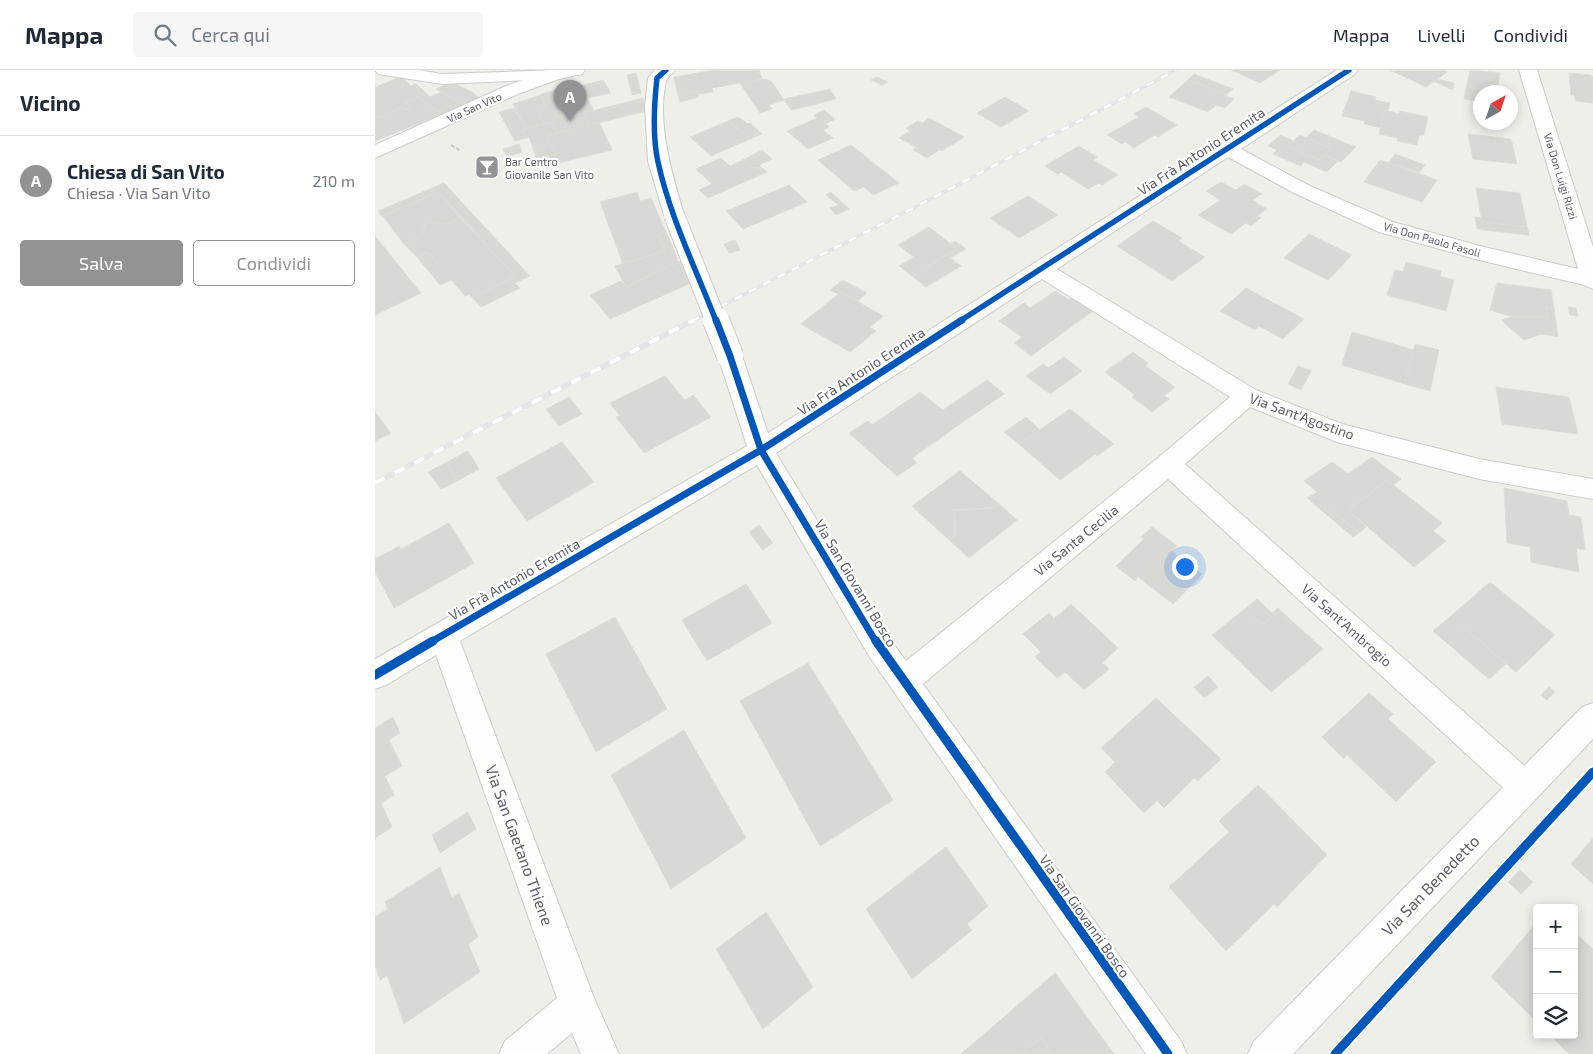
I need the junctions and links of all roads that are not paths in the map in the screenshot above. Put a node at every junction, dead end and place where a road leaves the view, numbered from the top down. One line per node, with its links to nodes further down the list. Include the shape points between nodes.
1 (384, 70): 6 (street, via 442,79)
2 (576, 70): 6 (street, Via San Vito)
3 (666, 70): 12 (street, Via San Giovanni Bosco, bridge, via 657,78 654,106 658,161 674,215 730,356)
4 (1349, 70): 7 (street, Via Frà Antonio Eremita)
5 (1528, 70): 10 (street, Via Don Luigi Rizzi)
6 (555, 74): 8 (street, Via San Vito)
7 (1227, 149): 9 (street, Via Frà Antonio Eremita); 10 (street, Via Don Paolo Fasoli, via 1301,189 1386,227)
8 (375, 152)
9 (1042, 269): 11 (street, Via Sant'Agostino); 12 (street, Via Frà Antonio Eremita)
10 (1593, 281)
11 (1247, 396): 13 (street, Via Santa Cecilia); 14 (street, Via Sant'Agostino, via 1337,432 1479,469)
12 (761, 450): 15 (street, Via Frà Antonio Eremita); 17 (street, Via San Giovanni Bosco)
13 (1168, 464): 17 (street, Via Santa Cecilia); 19 (street, Via Sant'Ambrogio)
14 (1593, 489)
15 (443, 635): 16 (street, Via Frà Antonio Eremita); 20 (street, Via San Gaetano Thiene)
16 (375, 675)
17 (903, 682): 23 (street, Via San Giovanni Bosco)
18 (1593, 716): 19 (street, Via San Benedetto)
19 (1525, 787): 24 (street, Via San Benedetto)
20 (578, 1005): 21 (street); 22 (street, Via San Gaetano Thiene)
21 (518, 1054)
22 (600, 1054)
23 (1168, 1054)
24 (1267, 1054)

